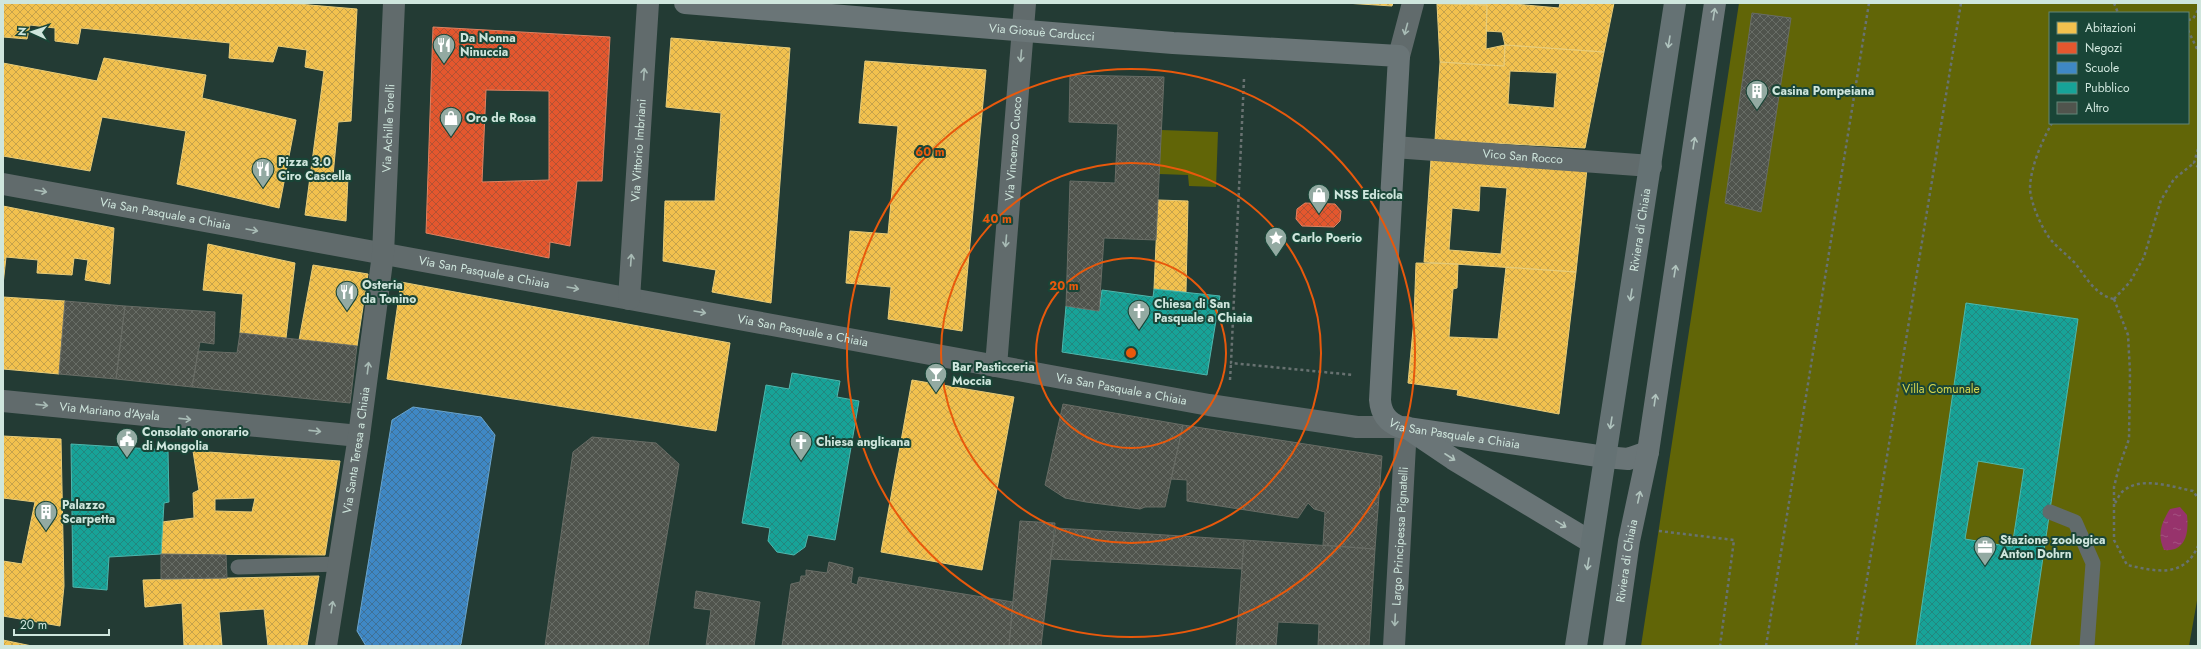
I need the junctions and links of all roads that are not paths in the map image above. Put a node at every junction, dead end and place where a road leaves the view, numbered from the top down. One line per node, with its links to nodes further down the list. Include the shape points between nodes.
1 (394, 3): 14 (street, Via Achille Torelli)
2 (648, 3): 15 (street, Via Vittorio Imbriani, one-way to 2)
3 (685, 3): 8 (street, Via Giosuè Carducci)
4 (1025, 3): 9 (street, Via Vincenzo Cuoco)
5 (1413, 3): 10 (street, one-way to 10)
6 (1675, 3): 12 (main road, Riviera di Chiaia, one-way to 12)
7 (1715, 3): 20 (street, Riviera di Chiaia, one-way to 7)
8 (836, 9): 9 (street, Via Giosuè Carducci)
9 (1023, 30): 10 (street, Via Giosuè Carducci, via 1194,45); 16 (street, Via Vincenzo Cuoco, one-way to 16)
10 (1399, 56): 11 (street)
11 (1394, 147): 12 (street, Vico San Rocco); 18 (street, via 1380,400 1384,415 1392,423)
12 (1651, 166): 21 (main road, Riviera di Chiaia, one-way to 21)
13 (3, 184): 14 (street, Via San Pasquale a Chiaia, one-way to 14)
14 (383, 254): 15 (street, Via San Pasquale a Chiaia, one-way to 15); 19 (street, Via Santa Teresa a Chiaia, one-way to 14)
15 (629, 298): 16 (street, Via San Pasquale a Chiaia, one-way to 16)
16 (996, 366): 18 (street, Via San Pasquale a Chiaia, via 1209,405 1332,424)
17 (3, 401): 19 (street, Via Mariano d'Ayala, one-way to 19)
18 (1403, 427): 21 (street, Via San Pasquale a Chiaia); 23 (street, one-way to 23); 27 (street, Largo Principessa Pignatelli, one-way to 27)
19 (359, 436): 24 (street, Via Santa Teresa a Chiaia)
20 (1648, 452): 21 (street, via 1628,458); 29 (street, Riviera di Chiaia, one-way to 20, via 1629,542)
21 (1605, 457): 23 (main road, Riviera di Chiaia)
22 (2050, 512): 30 (lane, via 2075,522 2093,562)
23 (1591, 542): 28 (main road, Riviera di Chiaia, one-way to 28)
24 (339, 564): 25 (lane); 26 (street, Via Santa Teresa a Chiaia, one-way to 24)
25 (238, 567)
26 (326, 646)
27 (1394, 646)
28 (1576, 646)
29 (1614, 646)
30 (2087, 646)

